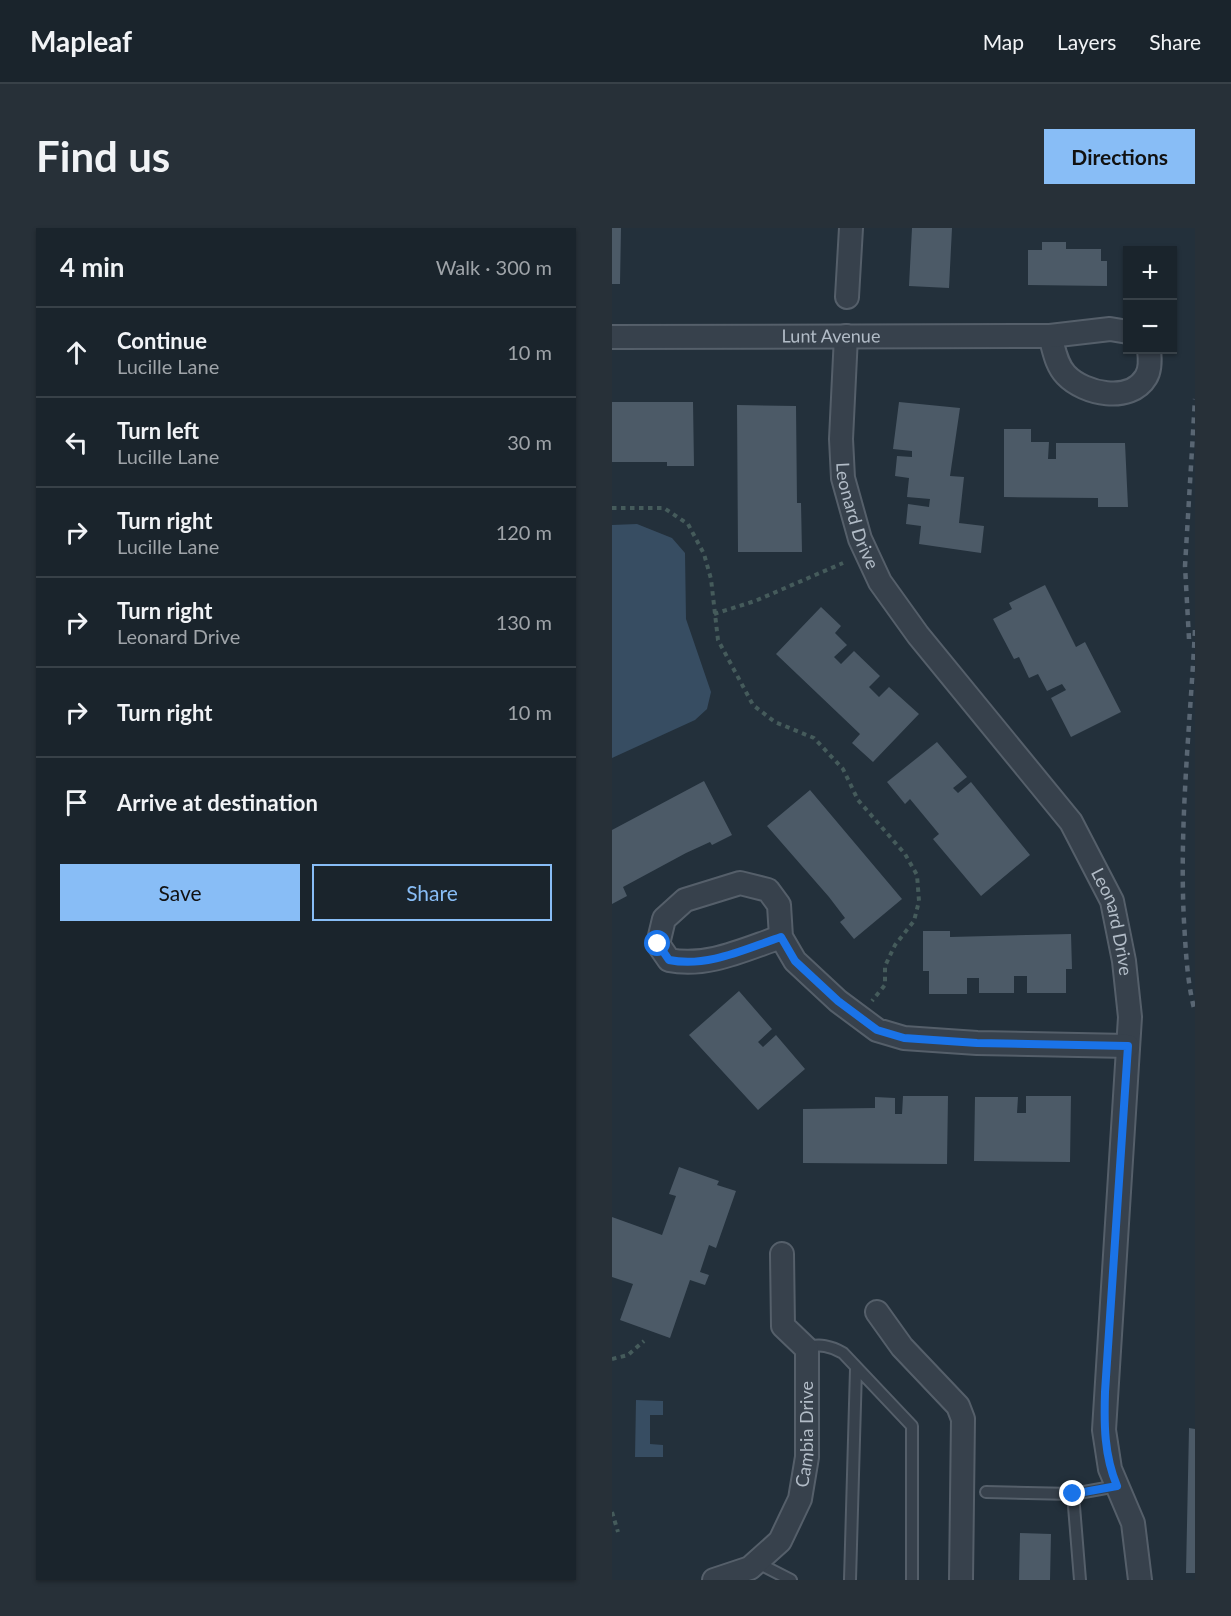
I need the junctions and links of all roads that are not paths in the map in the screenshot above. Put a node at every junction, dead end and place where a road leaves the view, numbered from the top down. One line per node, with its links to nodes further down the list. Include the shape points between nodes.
1 (851, 228): 2 (street)
2 (847, 297)
3 (1123, 331): 5 (street, Lunt Avenue, via 1110,329)
4 (846, 336): 5 (street, Lunt Avenue); 6 (street, Lunt Avenue); 9 (street, Leonard Drive, via 843,478 860,539 880,582 918,635 1071,822 1112,901 1124,961 1130,1017)
5 (1050, 336): 7 (street, via 1057,361 1066,375 1084,388 1100,393 1135,388 1147,377)
6 (612, 337)
7 (1149, 354)
8 (781, 937): 8 (street, via 713,960 688,964 669,960 658,944 664,919 685,900 740,883 768,890 779,905); 9 (street, via 795,961 877,1030 904,1038 977,1043)
9 (1128, 1046): 14 (street, Leonard Drive, via 1104,1430)
10 (782, 1254): 12 (street, via 783,1326)
11 (877, 1311): 22 (street, via 902,1347 958,1406 963,1419)
12 (807, 1349): 13 (lane, via 833,1347); 17 (street, Cambia Drive, via 807,1457 800,1499 780,1540)
13 (856, 1369): 20 (lane); 21 (lane, via 912,1426)
14 (1117, 1486): 16 (lane); 24 (street, Leonard Drive, via 1133,1522)
15 (986, 1492): 16 (lane)
16 (1073, 1494): 23 (lane)
17 (755, 1562): 18 (street, Cambia Drive, via 750,1568); 19 (lane)
18 (714, 1580)
19 (791, 1580)
20 (850, 1580)
21 (912, 1580)
22 (961, 1580)
23 (1080, 1580)
24 (1140, 1580)

